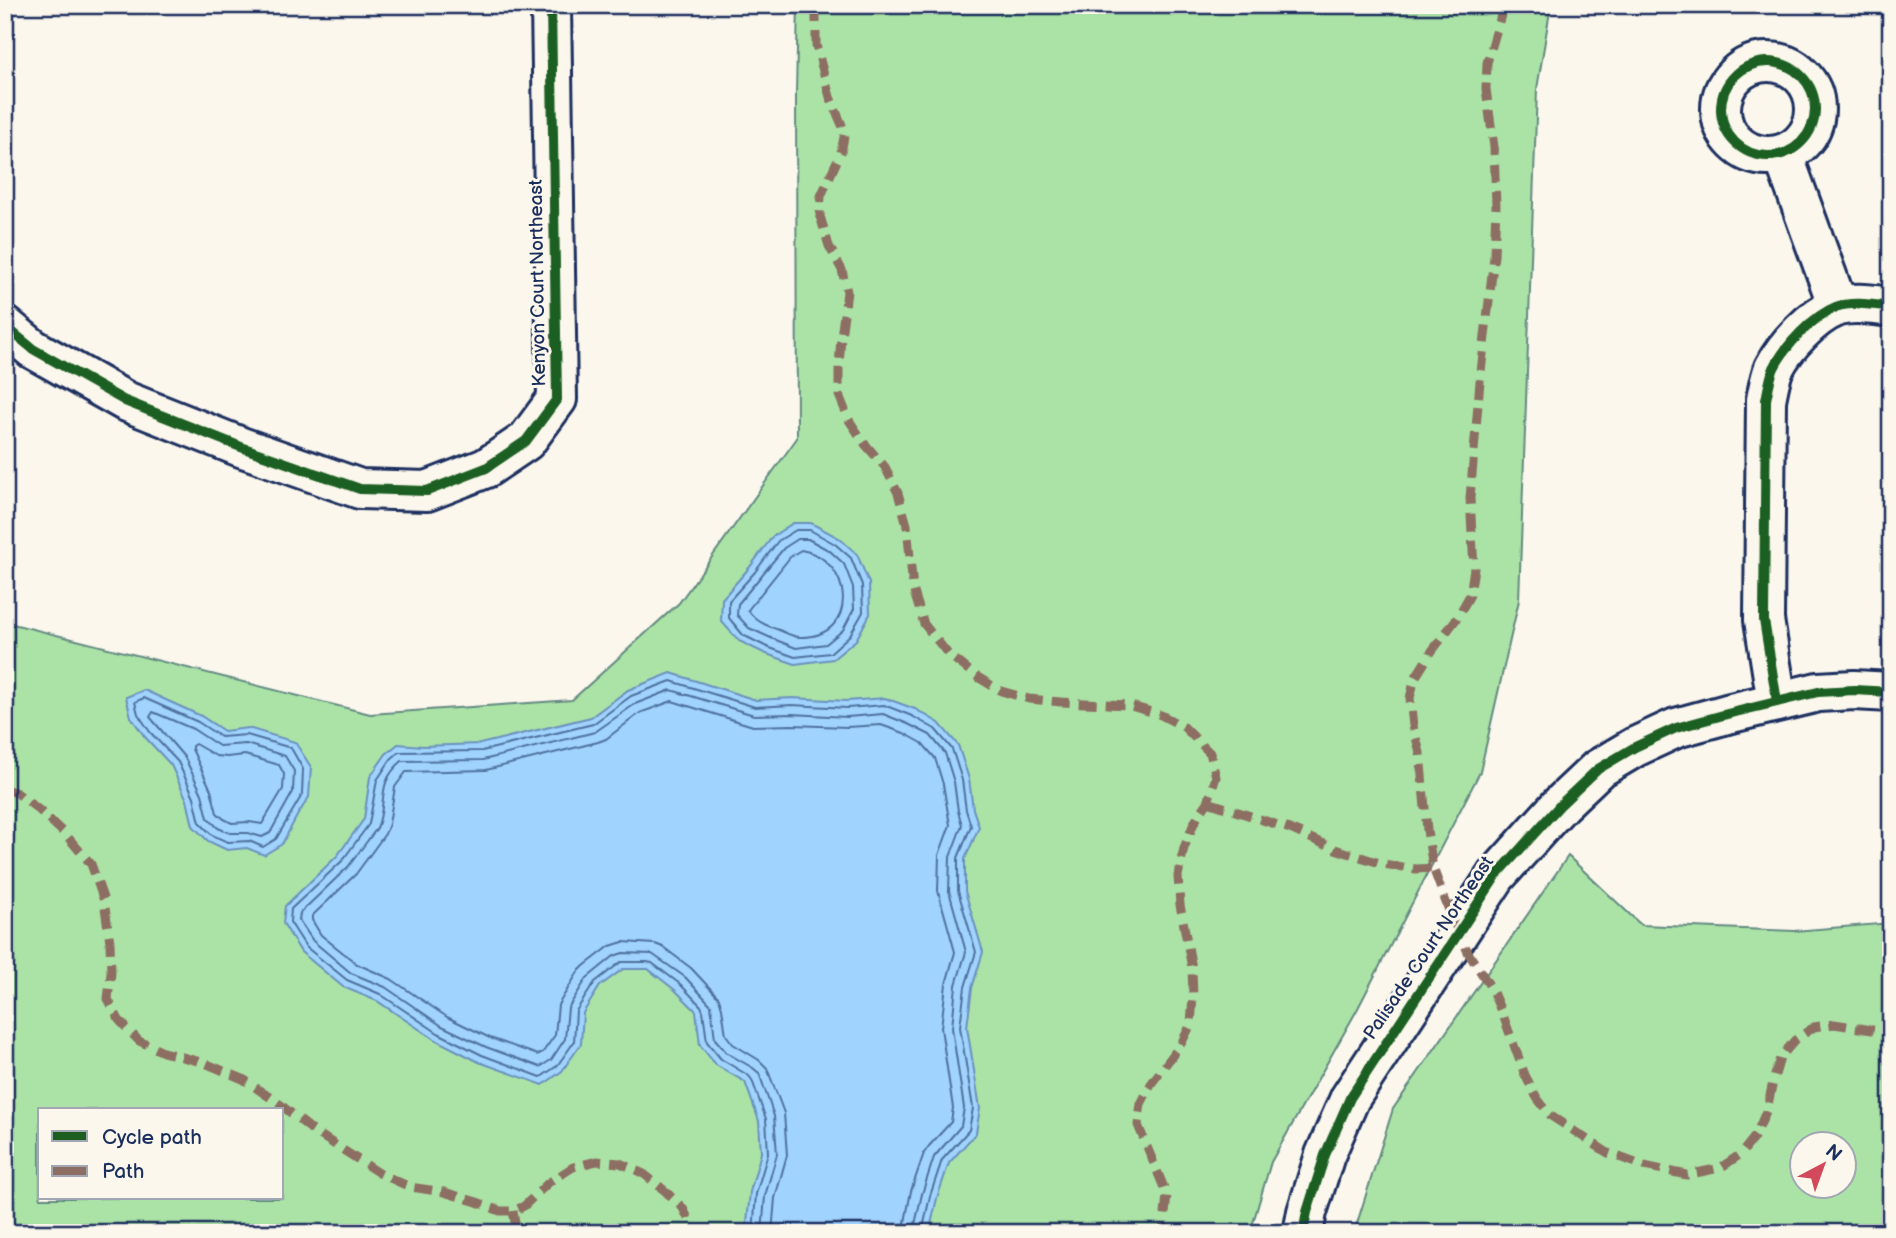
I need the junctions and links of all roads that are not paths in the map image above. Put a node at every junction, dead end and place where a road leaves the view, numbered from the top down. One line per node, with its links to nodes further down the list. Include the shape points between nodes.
1 (551, 5): 5 (street, Kenyon Court Northeast, via 557,399 526,441 485,468 426,492 360,489 125,401 33,349)
2 (1783, 155): 3 (street)
3 (1838, 306): 4 (street); 7 (street, via 1818,317 1788,346 1773,369 1766,400 1764,620)
4 (1891, 307)
5 (5, 326)
6 (1891, 692): 7 (street, Palisade Court Northeast, via 1818,692)
7 (1777, 702): 8 (street, Palisade Court Northeast, via 1676,728 1635,747 1598,769 1532,834 1496,876 1350,1098 1325,1155)
8 (1303, 1233)

